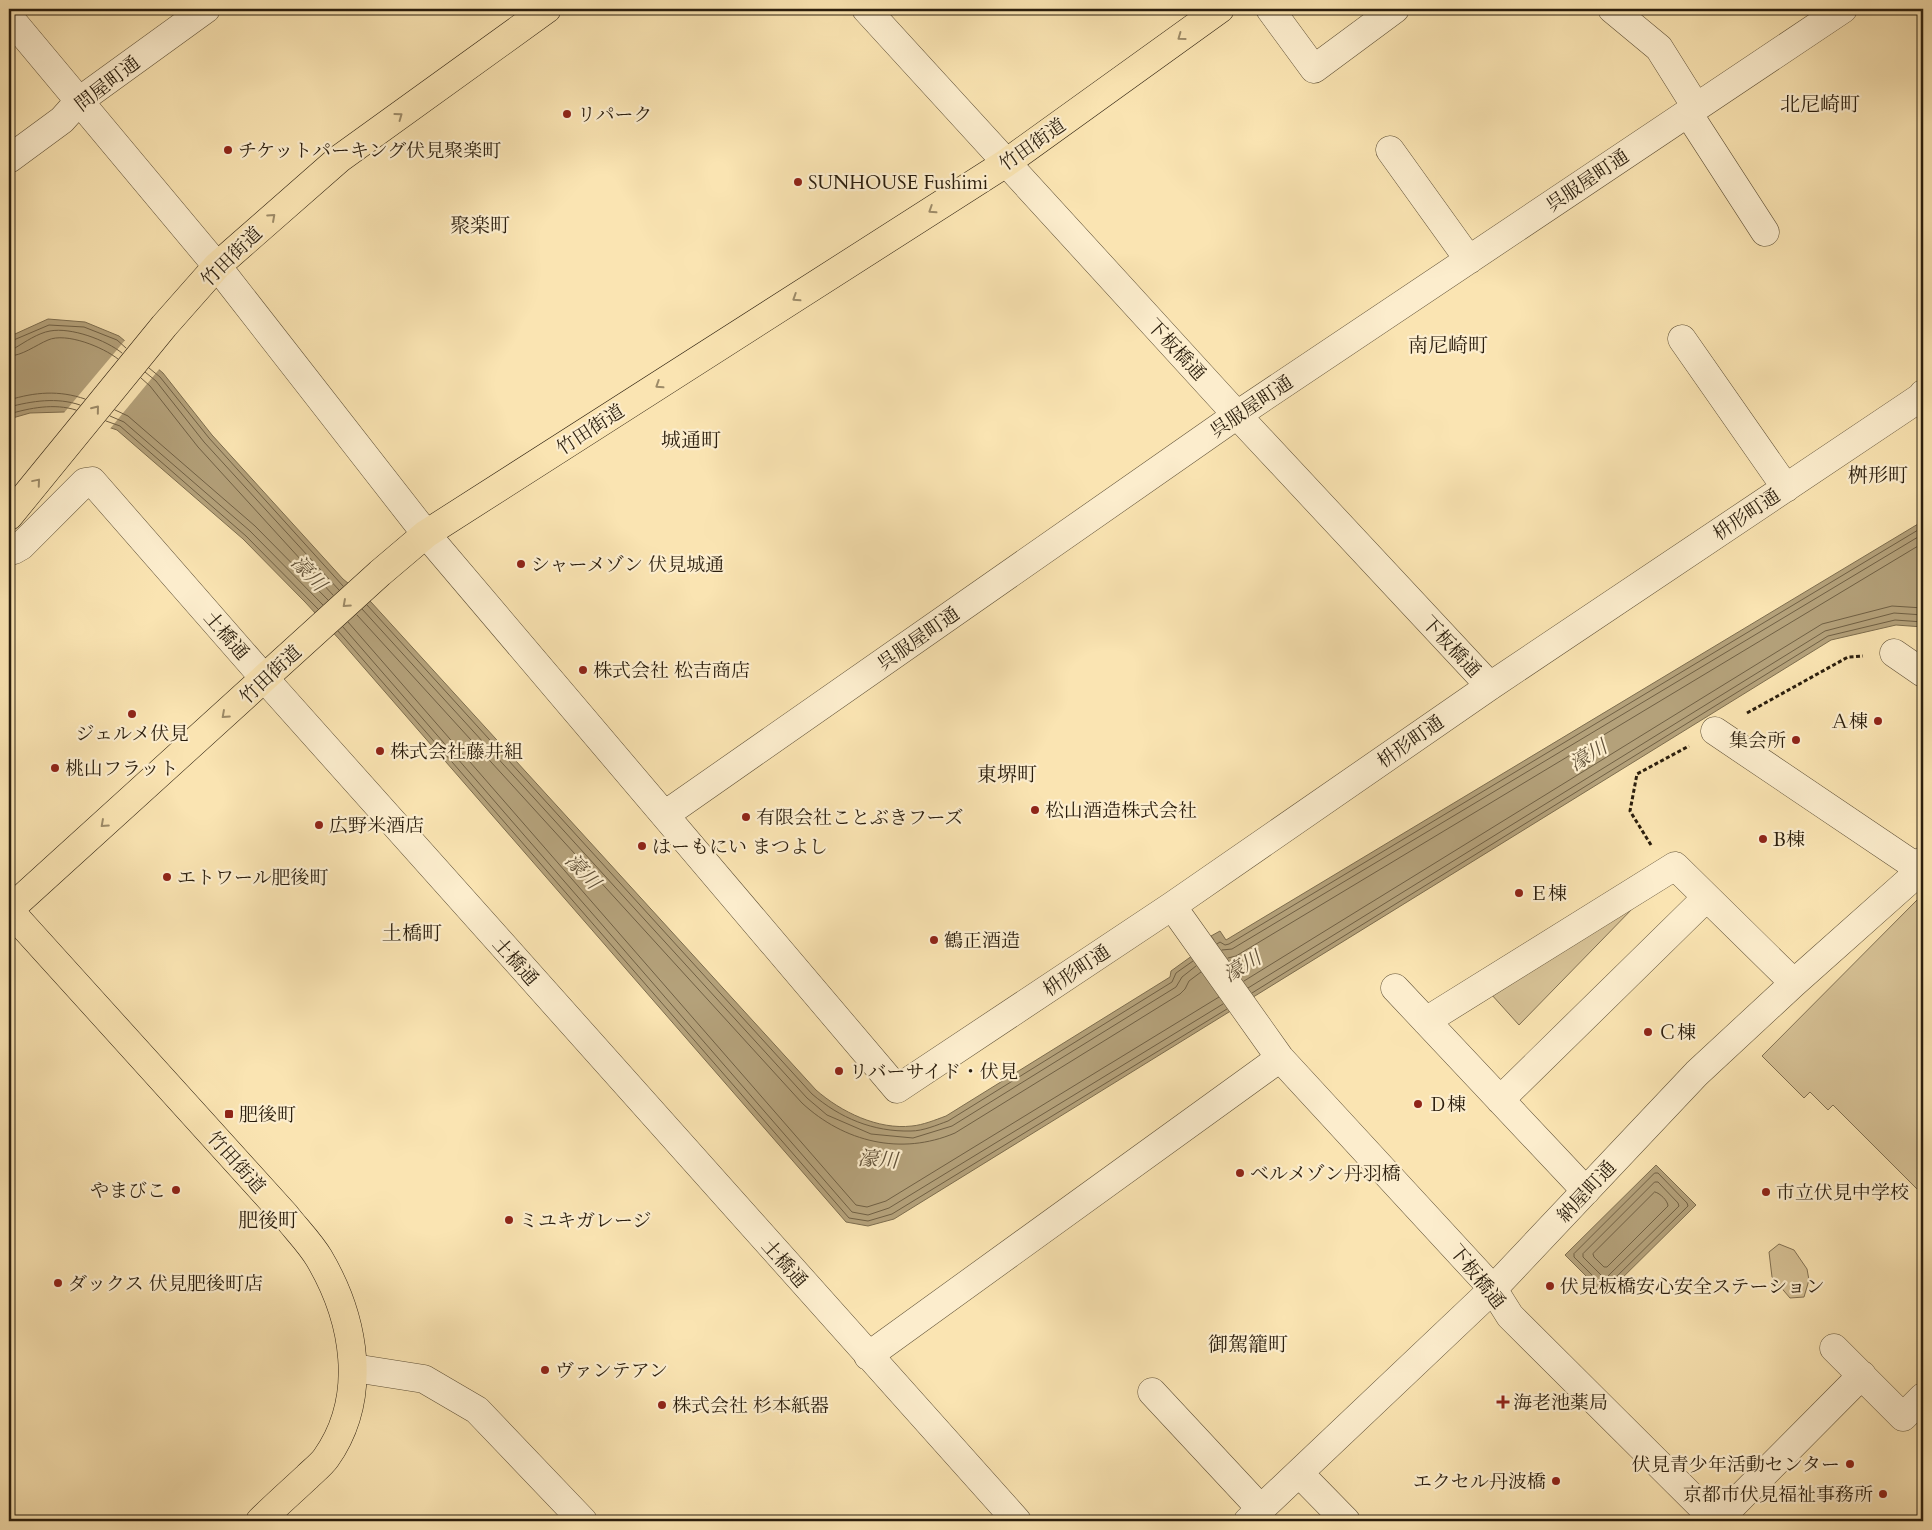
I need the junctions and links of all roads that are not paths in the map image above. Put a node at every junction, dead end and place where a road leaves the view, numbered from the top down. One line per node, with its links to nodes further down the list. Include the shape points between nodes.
1 (206, 9): 10 (street, 問屋町通)
2 (547, 9): 17 (main road, 竹田街道, one-way to 2, via 339,159)
3 (866, 9): 14 (street, 下板橋通)
4 (1220, 9): 14 (main road, 竹田街道, one-way to 14)
5 (1270, 9): 6 (street, via 1314,69)
6 (1395, 9)
7 (1612, 9): 11 (street, via 1658,48)
8 (1843, 9): 11 (street, 呉服屋町通)
9 (9, 17): 10 (street)
10 (79, 102): 13 (street, 問屋町通, via 62,120); 17 (street)
11 (1692, 110): 15 (street); 16 (street, 呉服屋町通)
12 (1390, 150): 16 (street)
13 (9, 158)
14 (1006, 163): 20 (street, 下板橋通); 23 (main road, 竹田街道, one-way to 23)
15 (1765, 232)
16 (1469, 260): 20 (street, 呉服屋町通)
17 (217, 266): 22 (main road, 竹田街道, one-way to 17); 23 (street)
18 (1682, 339): 21 (street)
19 (1923, 394): 21 (street, 枡形町通)
20 (1237, 414): 28 (street, 下板橋通); 30 (street, 呉服屋町通)
21 (1786, 488): 28 (street, 枡形町通)
22 (9, 516)
23 (426, 534): 27 (main road, 竹田街道, one-way to 27); 30 (street)
24 (9, 550): 27 (street, 土橋通, via 21,546 85,482 92,480)
25 (1894, 653): 26 (street)
26 (1923, 673)
27 (265, 679): 34 (main road, 竹田街道, one-way to 34); 43 (street, 土橋通)
28 (1490, 686): 33 (street, 枡形町通)
29 (1715, 731): 31 (street)
30 (666, 814): 33 (street, 枡形町通, via 897,1089)
31 (1921, 865): 35 (street, 納屋町通, via 1912,878)
32 (1706, 898): 35 (street); 37 (street, via 1674,866); 39 (street)
33 (1172, 906): 38 (street, 下板橋通)
34 (9, 910): 44 (main road, 竹田街道, via 248,1172 318,1256 337,1294 349,1330)
35 (1794, 983): 40 (street, 納屋町通, via 1697,1073)
36 (1395, 988): 37 (street)
37 (1426, 1022): 39 (street)
38 (1280, 1058): 41 (street, 下板橋通); 43 (street)
39 (1500, 1100): 40 (street)
40 (1586, 1191): 41 (street, 納屋町通)
41 (1493, 1289): 48 (street, 納屋町通); 54 (street, 下板橋通, via 1510,1316)
42 (1834, 1348): 45 (street)
43 (868, 1356): 52 (street, 土橋通)
44 (354, 1368): 50 (main road, 竹田街道, via 351,1399 342,1429 325,1459); 51 (street, via 424,1379 477,1410)
45 (1862, 1375): 47 (street, via 1903,1417); 54 (street)
46 (1152, 1392): 49 (street)
47 (1923, 1397)
48 (1299, 1473): 49 (street, 納屋町通); 53 (street)
49 (1255, 1515)
50 (260, 1521)
51 (583, 1521)
52 (1017, 1521)
53 (1346, 1521)
54 (1716, 1521)

